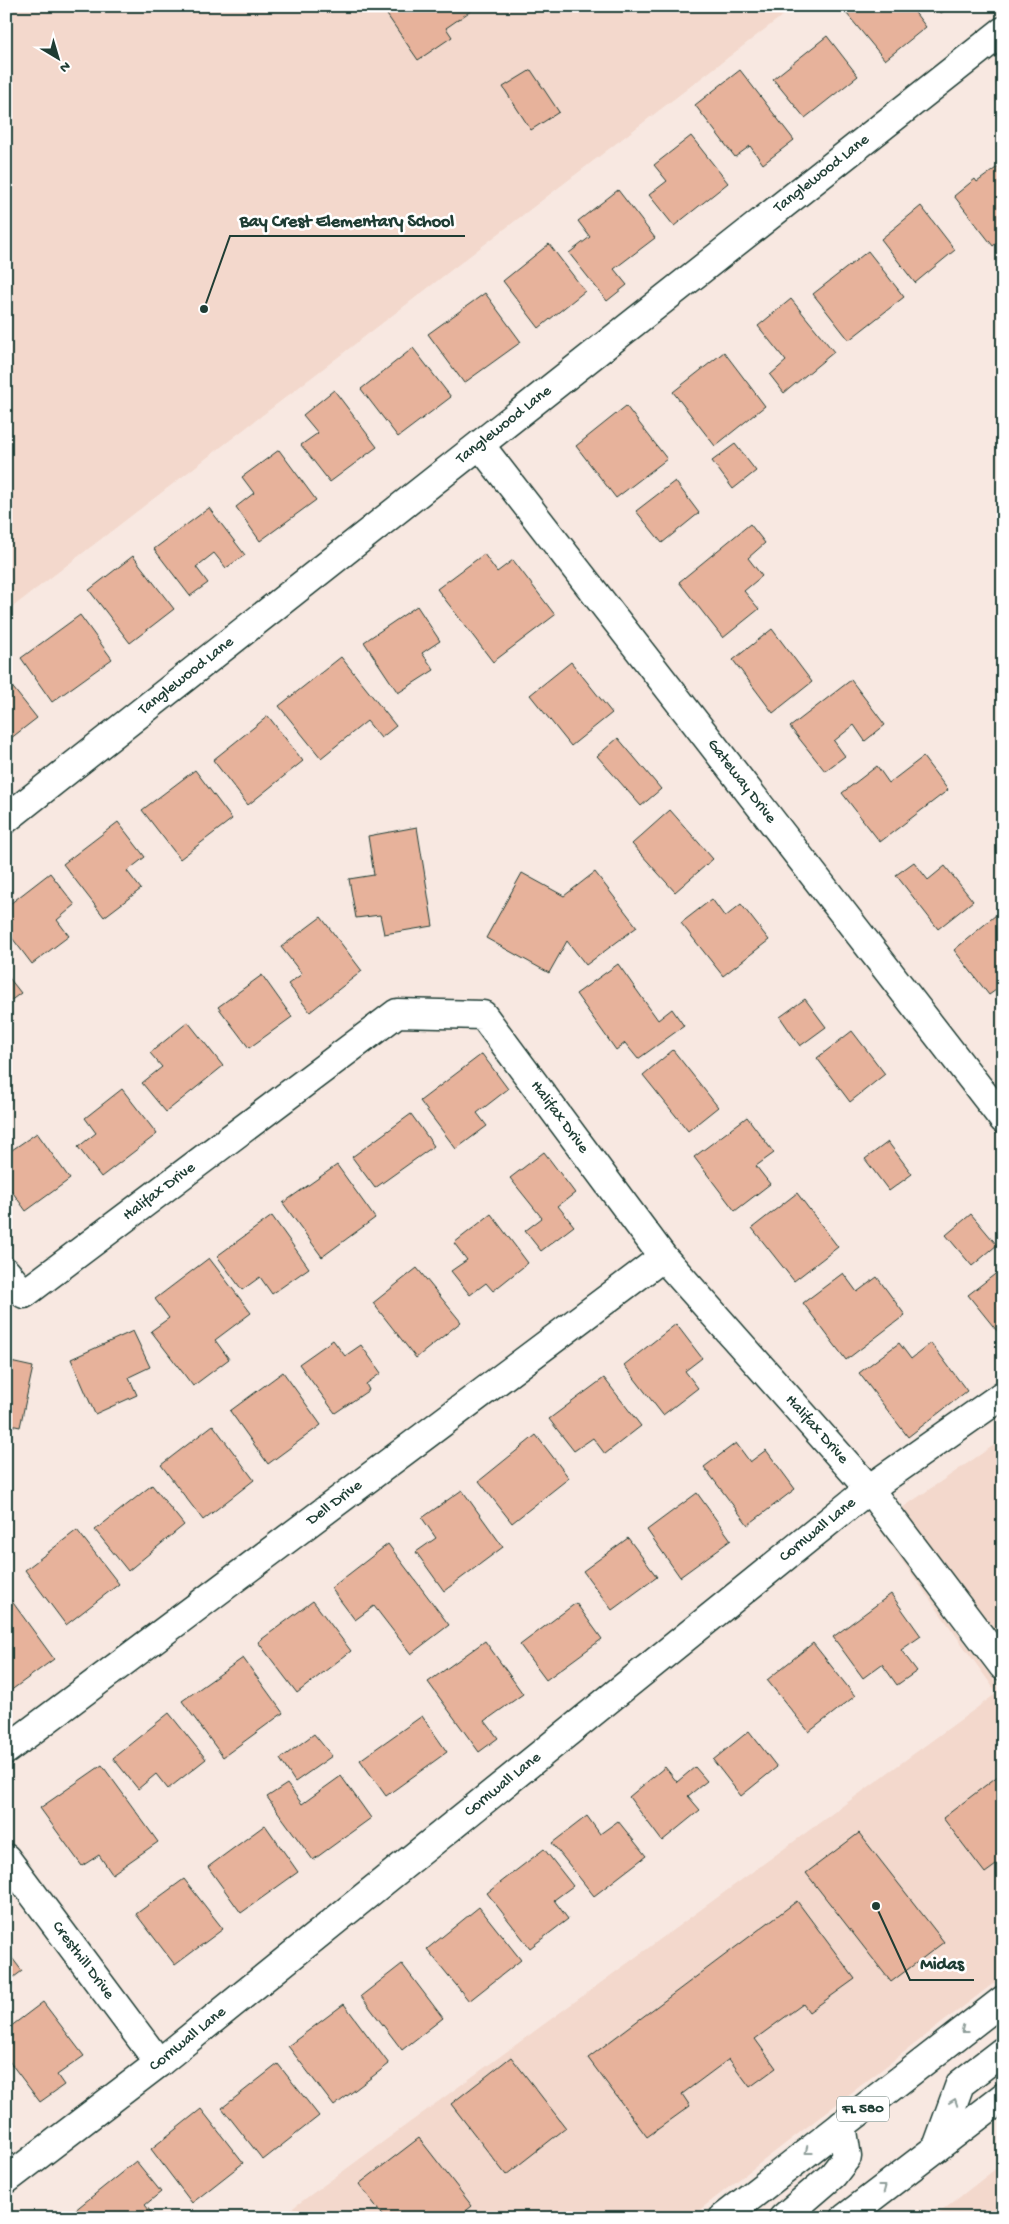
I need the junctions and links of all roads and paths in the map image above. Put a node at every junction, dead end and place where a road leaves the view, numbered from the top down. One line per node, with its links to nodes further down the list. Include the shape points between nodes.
1 (1003, 31): 2 (street, Tanglewood Lane)
2 (480, 444): 3 (street, Tanglewood Lane); 4 (street, Gateway Drive)
3 (6, 819)
4 (1003, 1119)
5 (663, 1257): 6 (street, Halifax Drive, via 483,1015 397,1013 24,1294); 8 (street, Halifax Drive); 10 (street, Dell Drive)
6 (6, 1272)
7 (1003, 1395): 8 (street, Cornwall Lane)
8 (868, 1489): 9 (street, Halifax Drive); 14 (street, Cornwall Lane)
9 (1003, 1666)
10 (6, 1750)
11 (6, 1858): 14 (street, Cresthill Drive)
12 (1003, 2000): 16 (street, FL 580, one-way to 16)
13 (1003, 2051): 17 (street, one-way to 13, via 960,2084)
14 (158, 2063): 18 (street, Cornwall Lane)
15 (1003, 2097): 17 (street)
16 (842, 2125): 19 (street, FL 580, one-way to 19); 20 (street, via 847,2157 833,2175)
17 (937, 2147): 21 (street, one-way to 17)
18 (6, 2180)
19 (723, 2218)
20 (783, 2218)
21 (845, 2218)

